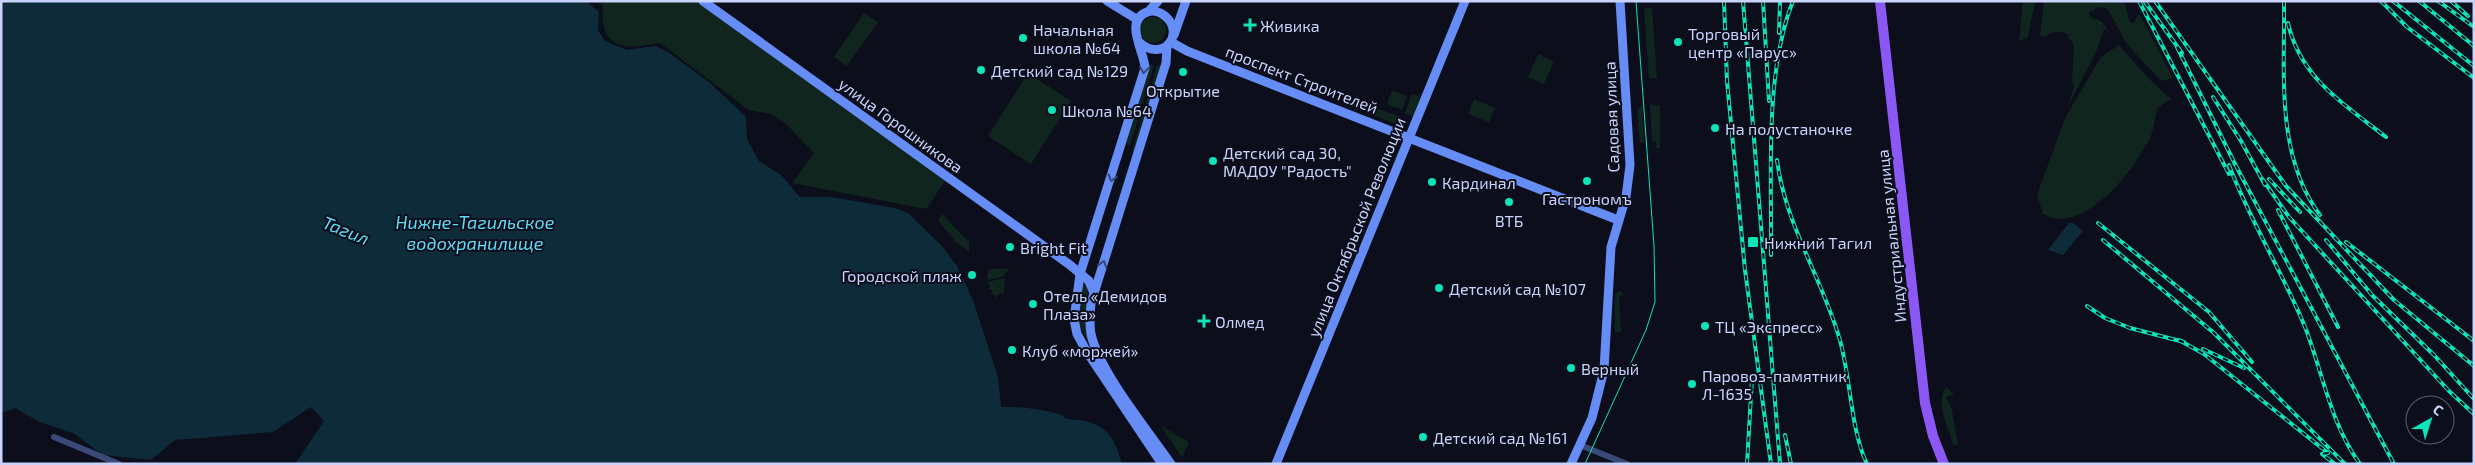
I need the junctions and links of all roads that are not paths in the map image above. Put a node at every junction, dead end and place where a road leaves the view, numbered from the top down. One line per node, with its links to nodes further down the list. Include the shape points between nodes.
1 (703, 1): 14 (main road, улица Горошникова)
2 (1107, 1): 9 (main road)
3 (1158, 1): 8 (main road)
4 (1186, 1): 11 (main road)
5 (1465, 1): 12 (main road, улица Октябрьской Революции)
6 (1620, 1): 13 (main road, Садовая улица, via 1630,165 1626,197)
7 (1880, 1): 24 (main road, Индустриальная улица, via 1924,395 1933,436)
8 (1148, 12): 9 (main road); 11 (main road, via 1163,14 1167,18 1173,30)
9 (1138, 20): 10 (main road, via 1135,27)
10 (1139, 42): 11 (main road, via 1150,50 1160,50); 14 (main road, one-way to 14, via 1144,73)
11 (1170, 42): 12 (main road, проспект Строителей); 15 (main road, one-way to 11)
12 (1410, 136): 13 (main road, проспект Строителей); 21 (main road, улица Октябрьской Революции)
13 (1618, 220): 17 (main road, Садовая улица, via 1611,246 1604,370 1592,418)
14 (1080, 274): 15 (main road, улица Горошникова, via 1090,281); 19 (main road, via 1074,313 1078,334)
15 (1094, 293): 20 (main road, via 1090,316 1092,336 1104,364)
16 (54, 436): 18 (street)
17 (1580, 445): 22 (main road, Садовая улица); 23 (street)
18 (119, 464)
19 (1162, 464)
20 (1171, 464)
21 (1276, 464)
22 (1571, 464)
23 (1627, 464)
24 (1944, 464)

